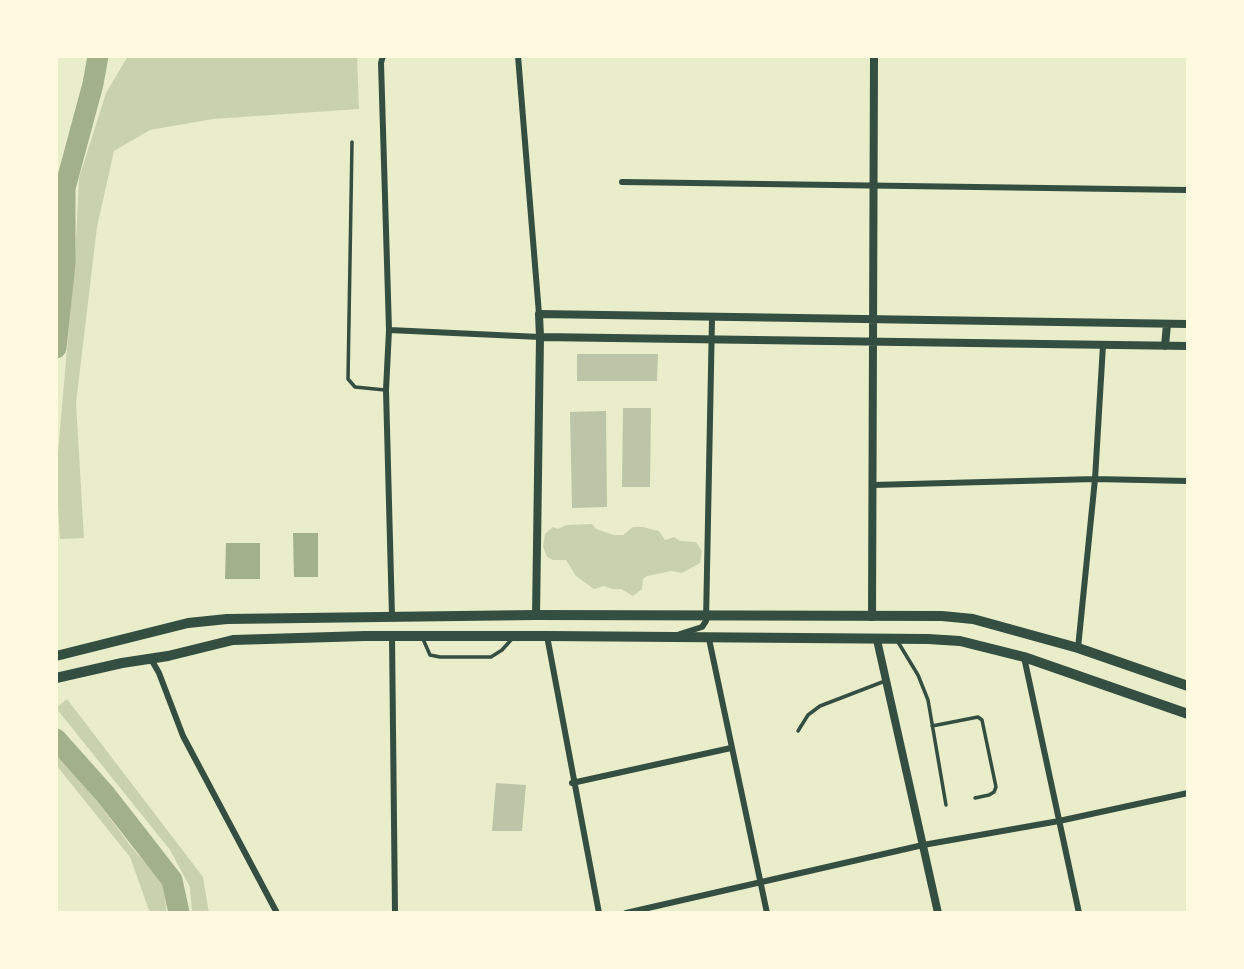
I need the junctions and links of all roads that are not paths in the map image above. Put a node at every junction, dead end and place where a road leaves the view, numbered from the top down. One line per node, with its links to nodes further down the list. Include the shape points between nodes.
1 (383, 56): 13 (street)
2 (518, 56): 8 (street)
3 (874, 56): 6 (street)
4 (352, 142): 20 (lane, via 348,379 355,387)
5 (622, 182): 6 (street)
6 (874, 186): 7 (street); 10 (street)
7 (1188, 190)
8 (538, 314): 9 (street); 14 (street)
9 (712, 318): 10 (street); 15 (street)
10 (874, 320): 11 (street); 16 (street)
11 (1167, 324): 12 (street); 18 (street)
12 (1188, 324)
13 (389, 330): 14 (street); 20 (street)
14 (540, 337): 15 (street); 24 (street)
15 (712, 338): 16 (street); 26 (street)
16 (874, 340): 17 (street); 23 (street)
17 (1102, 345): 18 (street); 21 (street)
18 (1165, 346): 19 (street)
19 (1188, 346)
20 (386, 390): 25 (street)
21 (1095, 479): 22 (street); 23 (street); 36 (street)
22 (1188, 481)
23 (873, 485): 27 (street)
24 (536, 615): 25 (main road); 26 (main road)
25 (392, 616): 37 (main road, via 188,623)
26 (706, 616): 27 (main road); 32 (street, via 702,627)
27 (872, 617): 36 (main road, via 973,619)
28 (392, 636): 29 (main road); 38 (main road, via 233,640); 57 (street)
29 (422, 636): 30 (main road); 30 (lane, via 430,655 491,657)
30 (515, 636): 31 (main road)
31 (547, 636): 32 (main road); 49 (street)
32 (666, 638): 33 (main road)
33 (709, 639): 34 (main road); 48 (street)
34 (877, 640): 35 (main road); 43 (street)
35 (897, 640): 39 (main road, via 960,641); 46 (lane, via 918,675)
36 (1077, 648): 44 (main road)
37 (56, 656)
38 (168, 656): 40 (main road); 41 (street)
39 (1024, 657): 45 (main road); 53 (street)
40 (150, 659): 41 (street); 42 (main road)
41 (159, 673): 56 (street, via 183,736)
42 (58, 678)
43 (886, 681): 47 (lane, via 820,706); 54 (street)
44 (1188, 687)
45 (1188, 714)
46 (932, 726): 51 (lane, via 982,720 996,787 989,795); 52 (lane)
47 (798, 732)
48 (731, 748): 49 (street); 55 (street)
49 (572, 783): 58 (street)
50 (1188, 793): 53 (street)
51 (975, 798)
52 (946, 805)
53 (1059, 821): 54 (street); 62 (street)
54 (923, 845): 55 (street); 61 (street)
55 (760, 881): 59 (street); 60 (street)
56 (277, 913)
57 (394, 913)
58 (599, 913)
59 (626, 913)
60 (767, 913)
61 (938, 913)
62 (1079, 913)

